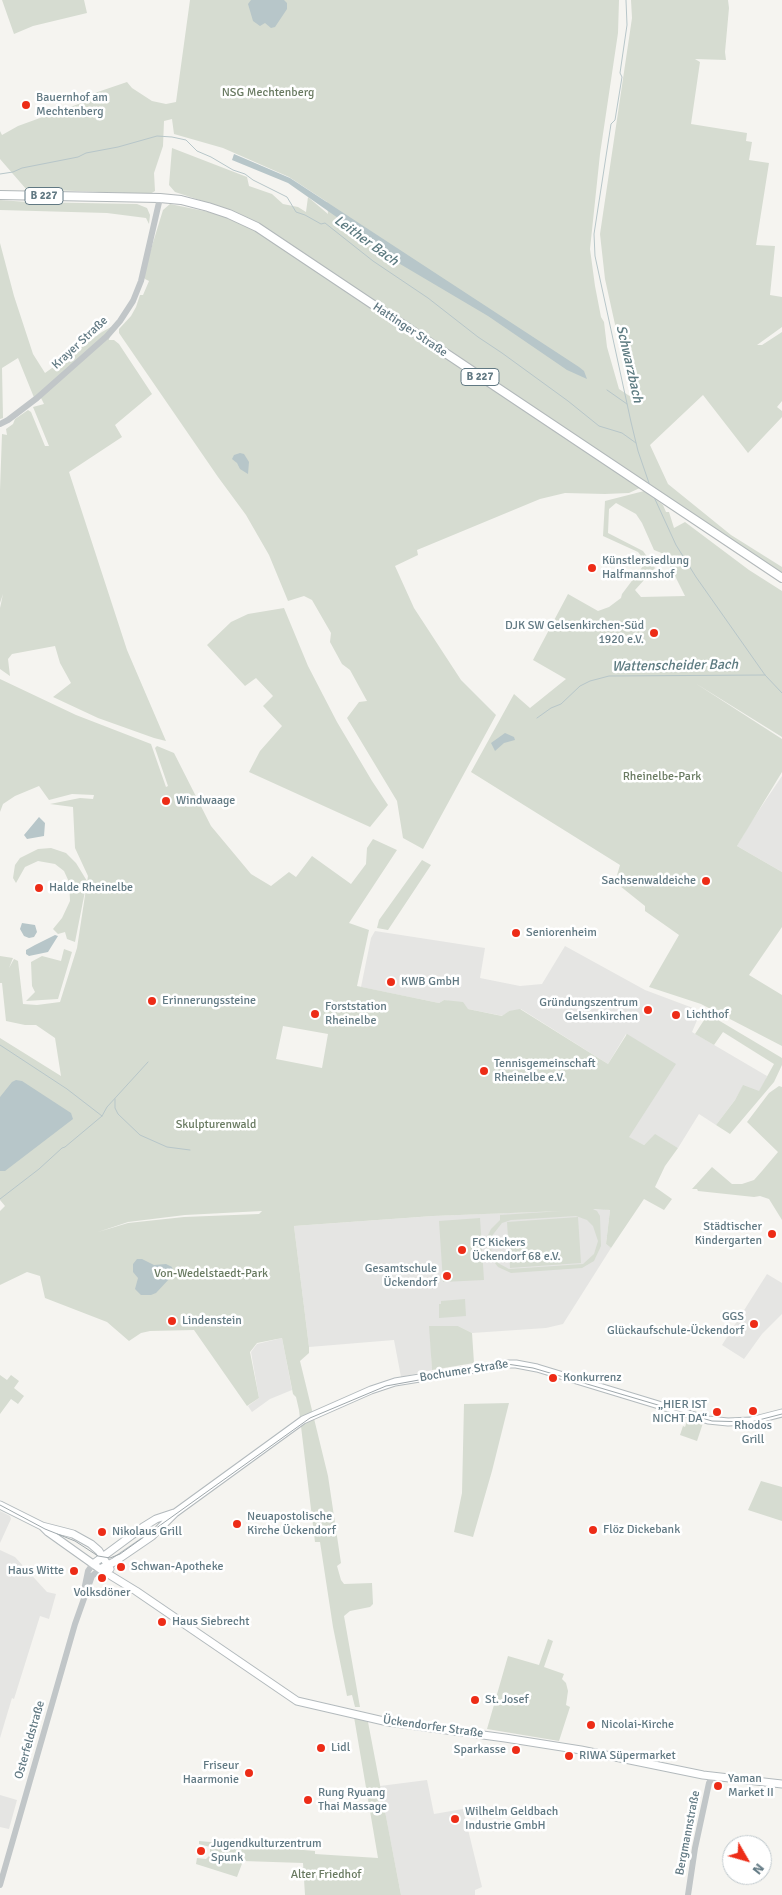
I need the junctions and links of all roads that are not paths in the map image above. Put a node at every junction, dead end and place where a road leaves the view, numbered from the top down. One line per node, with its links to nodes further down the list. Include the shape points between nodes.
1 (0, 195): 2 (main road, Hattinger Straße / B 227)
2 (160, 198): 3 (street, Krayer Straße, via 141,281 120,321 37,398); 4 (main road, Hattinger Straße / B 227, via 208,207 257,227)
3 (0, 424)
4 (782, 578)
5 (782, 1413): 7 (main road, Bochumer Straße, via 750,1421 708,1420 516,1364 440,1374 382,1386 308,1418)
6 (0, 1504): 8 (main road)
7 (175, 1513): 9 (main road, Bochumer Straße, via 156,1519); 11 (main road, Bochumer Straße, via 152,1536)
8 (42, 1526): 9 (main road, via 74,1534 91,1544); 10 (main road)
9 (102, 1556): 10 (main road, Bochumer Straße); 11 (main road, Ückendorfer Straße)
10 (92, 1564): 12 (main road, Ückendorfer Straße); 14 (street, Osterfeldstraße, via 85,1582)
11 (108, 1566): 12 (main road, Bochumer Straße); 13 (main road, Ückendorfer Straße)
12 (100, 1569): 13 (main road, Ückendorfer Straße); 14 (street, Osterfeldstraße, via 92,1576)
13 (119, 1580): 15 (main road, Ückendorfer Straße, via 297,1701 388,1722 581,1750)
14 (83, 1602): 17 (street, Osterfeldstraße)
15 (713, 1776): 16 (main road, Ückendorfer Straße); 18 (street, Bergmannstraße, via 706,1797)
16 (782, 1784)
17 (0, 1885)
18 (688, 1895)

